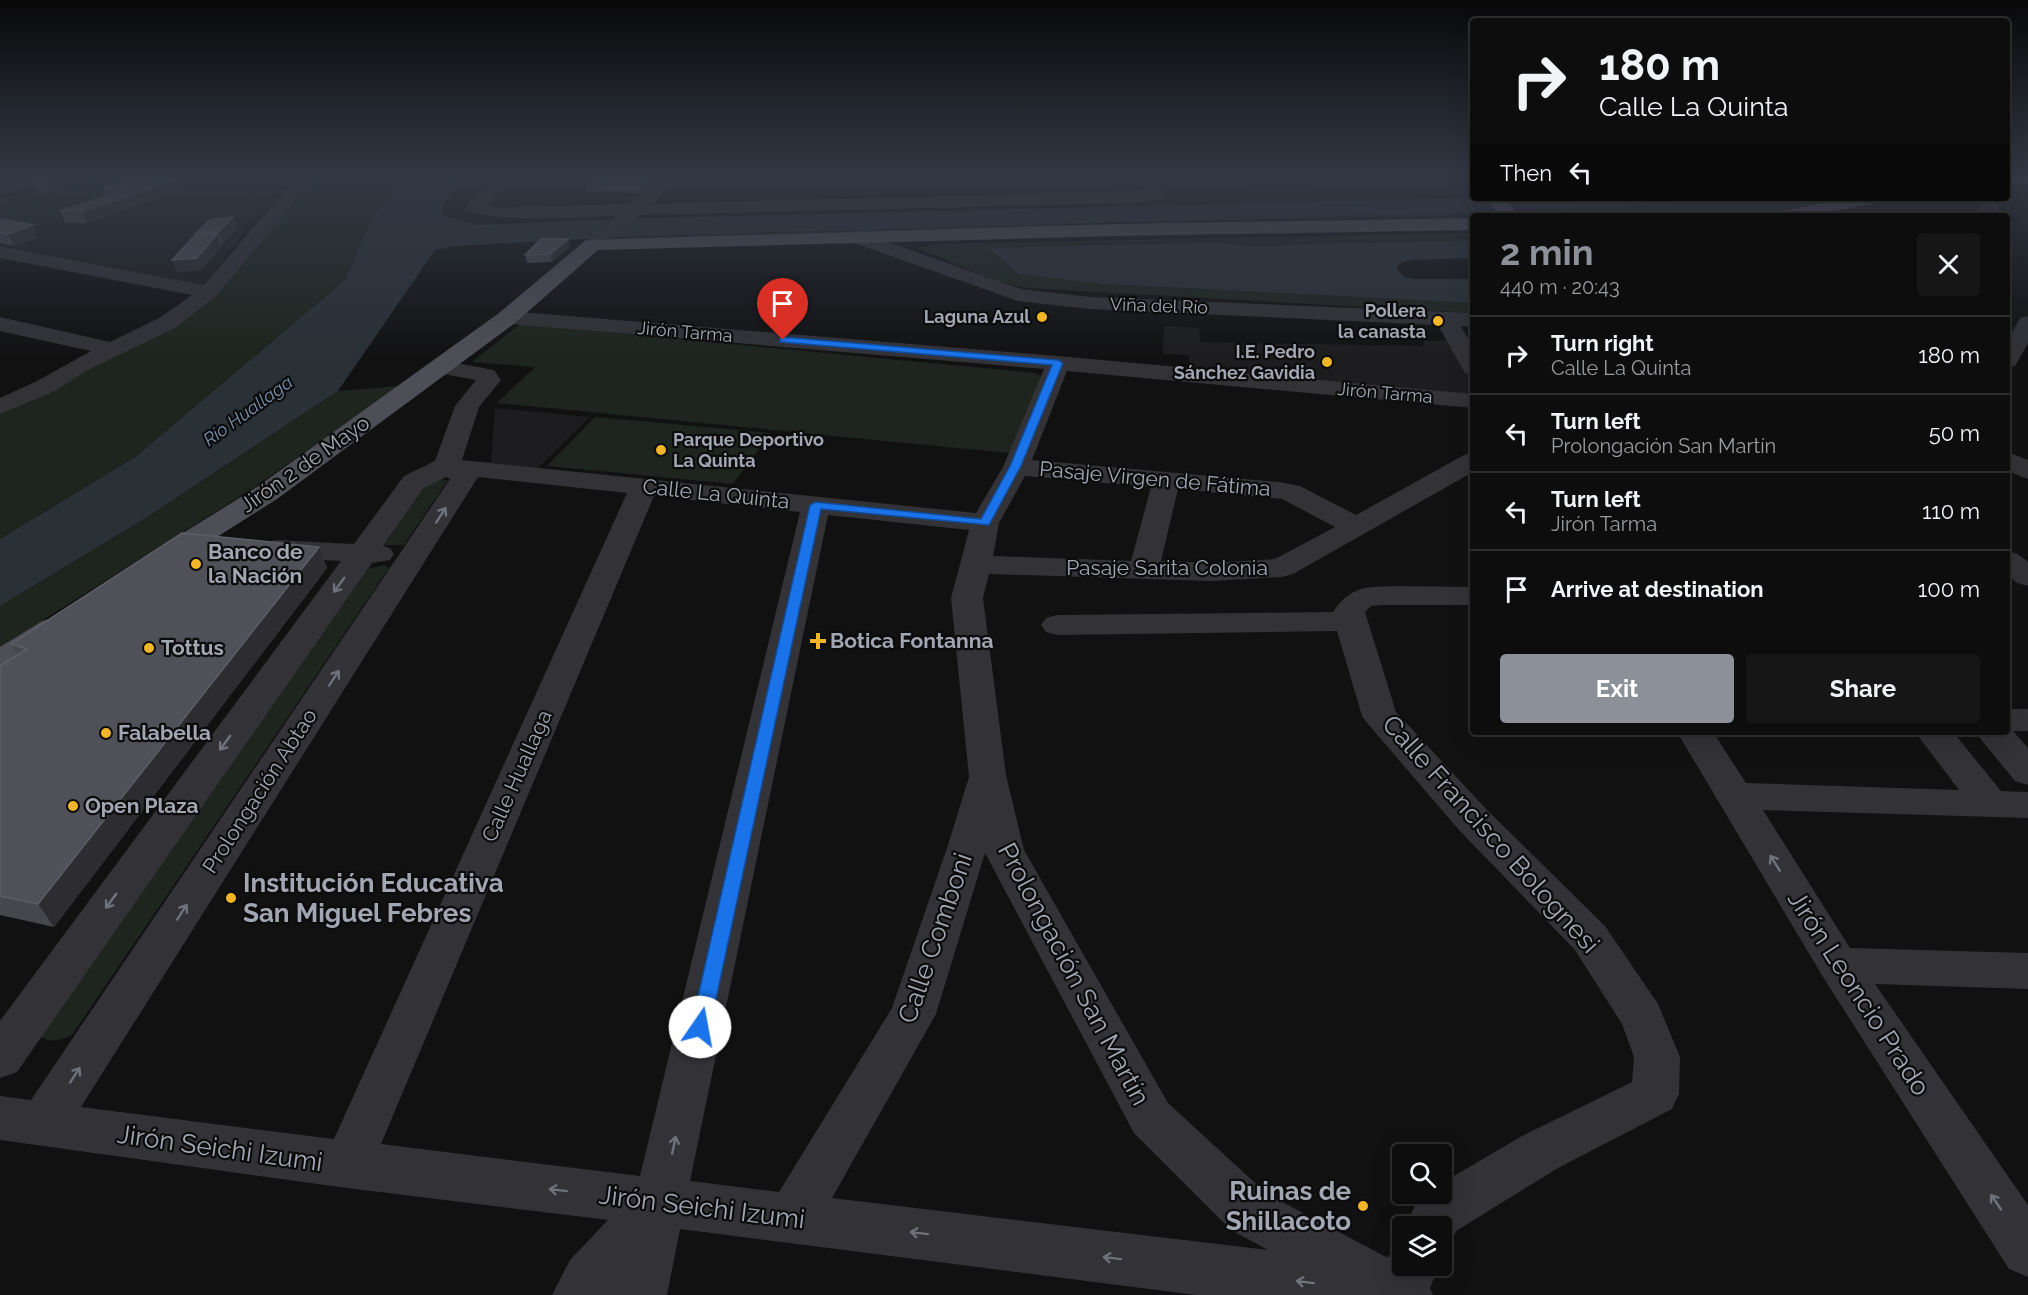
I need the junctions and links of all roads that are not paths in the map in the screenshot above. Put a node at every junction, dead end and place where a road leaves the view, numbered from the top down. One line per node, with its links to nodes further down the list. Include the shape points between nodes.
1 (256, 237): 7 (street)
2 (602, 237): 5 (street)
3 (834, 237): 5 (main road)
4 (857, 237): 10 (street, Viña del Río, via 1025,296 1090,303)
5 (597, 242): 9 (main road, Jirón 2 de Mayo)
6 (0, 252): 7 (street)
7 (209, 292): 13 (street, via 167,323)
8 (2024, 313): 14 (street)
9 (507, 318): 15 (street, Jirón Tarma); 18 (main road, Jirón 2 de Mayo)
10 (1445, 318): 11 (street, Viña del Río); 16 (street)
11 (1470, 320)
12 (0, 324): 13 (street)
13 (112, 349): 17 (street)
14 (2010, 353)
15 (1058, 363): 20 (street, Jirón Tarma); 27 (street, Prolongación San Martín)
16 (1470, 363)
17 (78, 366): 19 (street); 21 (street)
18 (440, 367): 26 (street, via 479,372 489,380 467,406); 34 (main road, Jirón 2 de Mayo, via 267,493)
19 (0, 395)
20 (1470, 401)
21 (0, 407)
22 (2010, 450): 23 (street)
23 (2028, 452)
24 (2010, 462): 28 (street)
25 (1470, 463): 33 (street, Pasaje Sarita Colonia)
26 (447, 466): 30 (street, Calle La Quinta); 35 (street, via 414,482); 36 (street, Prolongación Abtao, one-way to 26, via 465,477)
27 (1016, 466): 29 (street, Pasaje Virgen de Fátima); 32 (street, Prolongación San Martín)
28 (2028, 471)
29 (1166, 480): 33 (street, Pasaje Virgen de Fátima, via 1290,492); 38 (street)
30 (644, 487): 31 (street, Calle La Quinta); 59 (street, Calle Huallaga)
31 (816, 505): 32 (street, Calle La Quinta); 60 (street, one-way to 31)
32 (984, 523): 37 (street, Prolongación San Martín)
33 (1357, 527): 38 (street, Pasaje Sarita Colonia, via 1282,568 1211,572)
34 (186, 544): 35 (street); 39 (main road, Jirón 2 de Mayo)
35 (362, 553): 36 (street); 57 (street, one-way to 57)
36 (414, 556): 58 (street, Prolongación Abtao, one-way to 36)
37 (976, 565): 38 (street, Pasaje Sarita Colonia); 51 (street, Prolongación San Martín, via 967,598)
38 (1144, 569)
39 (137, 575)
40 (1470, 596): 42 (street, via 1362,599 1348,613)
41 (78, 612): 44 (main road)
42 (1351, 621): 43 (street); 61 (street, Calle Francisco Bolognesi, via 1380,716 1473,820 1590,938 1642,1017 1657,1057 1655,1094 1540,1152)
43 (1057, 626)
44 (0, 662)
45 (2010, 720): 46 (street)
46 (2028, 720)
47 (1697, 735): 52 (street, Jirón Leoncio Prado)
48 (1935, 735): 53 (street)
49 (1996, 735): 50 (street)
50 (2028, 772)
51 (987, 775): 62 (street, Calle Comboni, via 913,1014); 67 (street, Prolongación San Martín, via 1004,850 1151,1118 1249,1212)
52 (1734, 796): 53 (street); 55 (street, Jirón Leoncio Prado, one-way to 52)
53 (1991, 804): 54 (street)
54 (2028, 805)
55 (1838, 965): 56 (street); 63 (street, Jirón Leoncio Prado, one-way to 55)
56 (2028, 971)
57 (0, 1058)
58 (22, 1121): 59 (street, Jirón Seichi Izumi)
59 (347, 1165): 60 (street, Jirón Seichi Izumi, one-way to 59)
60 (661, 1203): 62 (street, Jirón Seichi Izumi); 65 (street, via 589,1279); 66 (street)
61 (1436, 1216)
62 (793, 1217): 67 (street, Jirón Seichi Izumi, one-way to 62)
63 (2028, 1251)
64 (1408, 1276): 67 (street)
65 (580, 1295)
66 (639, 1295)
67 (1400, 1295): 68 (street, Jirón Seichi Izumi)
68 (1405, 1295)

